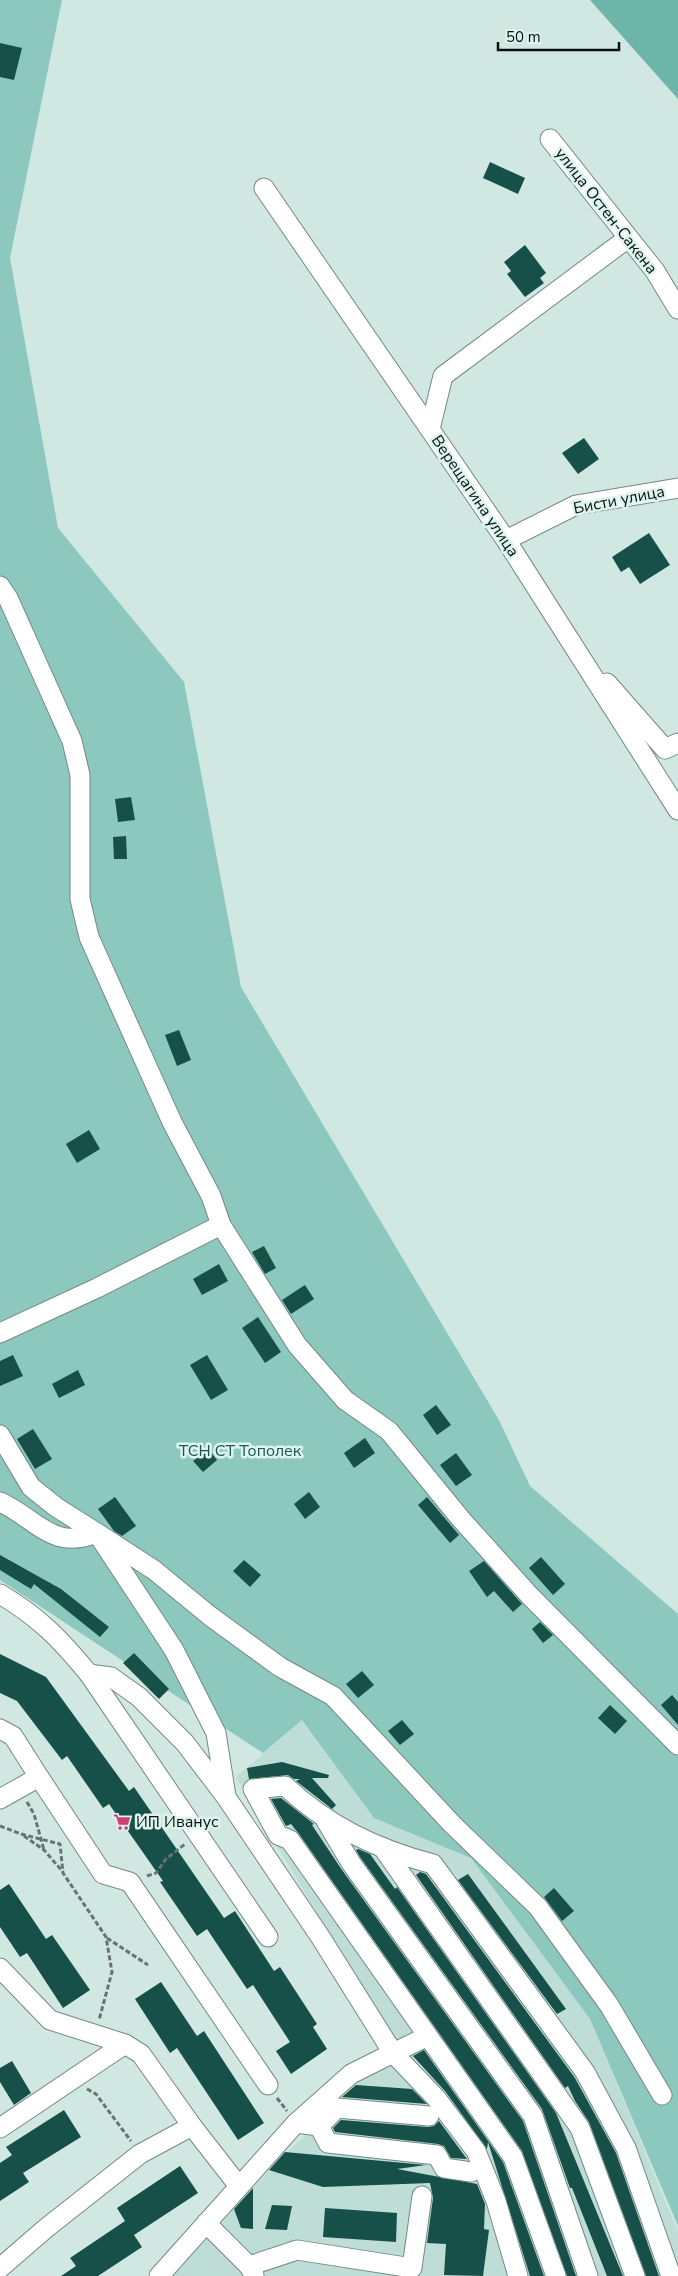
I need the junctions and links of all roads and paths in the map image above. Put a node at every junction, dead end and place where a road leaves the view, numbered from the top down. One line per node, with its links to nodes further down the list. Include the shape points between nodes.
1 (550, 139): 3 (street, улица Остен-Сакена)
2 (264, 188): 5 (street, Верещагина улица)
3 (628, 238): 4 (street, улица Остен-Сакена, via 654,270); 5 (street, via 443,376)
4 (678, 309)
5 (430, 429): 7 (street, Верещагина улица)
6 (678, 488): 7 (street, Бисти улица, via 576,505)
7 (506, 540): 9 (street, Верещагина улица)
8 (0, 586): 12 (street, via 72,741 80,775 80,899 89,937 172,1122 211,1196)
9 (569, 640): 10 (street, via 665,749); 11 (street, Верещагина улица)
10 (678, 743)
11 (678, 810)
12 (221, 1225): 13 (street, via 97,1288); 20 (street, via 297,1345 345,1400 389,1432 530,1596)
13 (0, 1332)
14 (0, 1435): 16 (street, via 32,1487 56,1508)
15 (0, 1502): 16 (street, via 59,1538 72,1540)
16 (97, 1533): 22 (street, via 174,1650 216,1733); 43 (street, via 154,1570 280,1667 334,1696 452,1824 538,1907 609,2005)
17 (0, 1594): 18 (street, via 59,1637)
18 (89, 1674): 22 (street, via 111,1677 139,1697 185,1743); 27 (street)
19 (0, 1729): 21 (street, via 13,1736)
20 (678, 1745)
21 (32, 1781): 23 (street); 28 (path, via 26,1802 34,1814); 32 (street, via 103,1874)
22 (226, 1797): 40 (street, via 321,1938)
23 (0, 1799)
24 (326, 1820): 29 (street); 38 (street, via 285,1786 253,1789 278,1835 290,1840); 59 (street, via 352,1863 533,2116)
25 (0, 1826): 26 (path)
26 (21, 1834): 28 (path); 30 (path)
27 (198, 1834): 32 (path, via 166,1859 156,1873); 33 (street)
28 (42, 1840): 30 (path); 31 (path, via 60,1844)
29 (383, 1848): 60 (street, via 580,2128); 61 (street, via 433,1864 585,2072 626,2148)
30 (44, 1850): 31 (path)
31 (64, 1873): 34 (path)
32 (130, 1882): 42 (street)
33 (268, 1937)
34 (106, 1938): 35 (path); 37 (path, via 112,1972)
35 (148, 1965)
36 (0, 1968): 37 (street, via 50,2020)
37 (95, 2035): 39 (street)
38 (426, 2037): 40 (street); 58 (street, via 513,2157)
39 (125, 2044): 41 (street); 46 (street, via 142,2054)
40 (393, 2053): 45 (street, via 351,2074); 57 (street, via 436,2098 476,2151 496,2201)
41 (71, 2081): 48 (street); 49 (path, via 96,2094)
42 (268, 2085): 45 (path)
43 (662, 2095)
44 (429, 2116): 47 (street, via 337,2108)
45 (296, 2124): 47 (street); 51 (street)
46 (192, 2126): 49 (street); 51 (street)
47 (319, 2126): 50 (street, via 328,2143 437,2155 444,2168)
48 (0, 2128)
49 (140, 2154): 54 (street)
50 (471, 2172)
51 (238, 2186): 53 (street)
52 (422, 2196): 55 (street, via 412,2268 297,2250)
53 (206, 2223): 55 (street); 56 (street)
54 (0, 2268)
55 (252, 2271)
56 (159, 2276)
57 (518, 2276)
58 (556, 2276)
59 (588, 2276)
60 (635, 2276)
61 (671, 2276)

